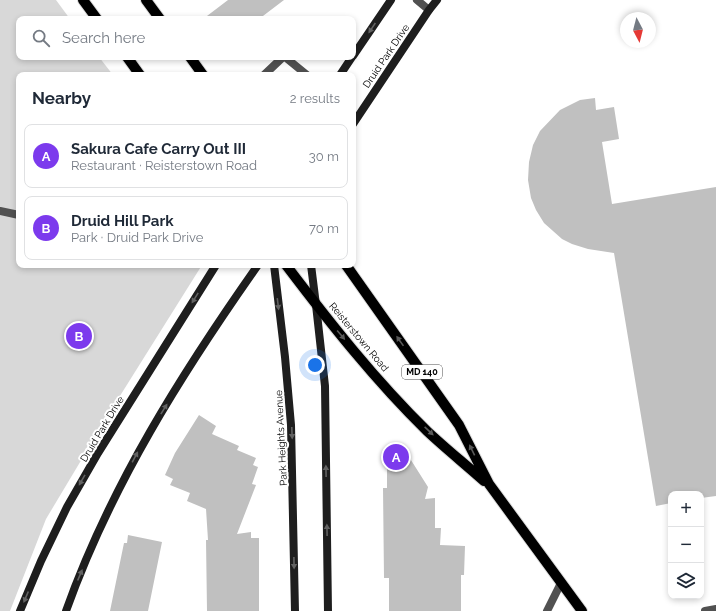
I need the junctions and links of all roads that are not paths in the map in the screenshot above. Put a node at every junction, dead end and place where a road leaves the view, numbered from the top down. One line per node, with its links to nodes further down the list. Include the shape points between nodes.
1 (83, 0): 7 (main road)
2 (146, 0): 8 (main road)
3 (391, 0): 9 (main road, one-way to 9)
4 (417, 0): 6 (street)
5 (437, 0): 6 (main road, Druid Park Drive)
6 (428, 10): 20 (main road, Druid Park Drive)
7 (95, 16)
8 (158, 16)
9 (356, 52)
10 (129, 60): 15 (main road)
11 (192, 60): 16 (main road)
12 (281, 60): 17 (street)
13 (288, 60): 18 (street)
14 (350, 60): 19 (main road)
15 (138, 72)
16 (202, 72)
17 (267, 72)
18 (303, 72)
19 (342, 72)
20 (356, 119)
21 (0, 211): 22 (street)
22 (16, 215)
23 (214, 268): 33 (main road, Druid Park Drive, one-way to 33, via 67,507)
24 (256, 268): 34 (main road, one-way to 24, via 114,497 143,442 212,331)
25 (274, 268): 35 (main road, Park Heights Avenue, one-way to 35, via 291,424)
26 (288, 268): 29 (main road, Reisterstown Road / MD 140)
27 (310, 268): 29 (main road)
28 (348, 268): 30 (main road, Reisterstown Road / MD 140, one-way to 28, via 460,425)
29 (316, 305): 30 (main road, Reisterstown Road / MD 140, one-way to 30, via 377,378 423,426); 36 (main road, one-way to 29, via 325,386)
30 (489, 484): 31 (main road, Reisterstown Road / MD 140)
31 (561, 583): 37 (street); 38 (main road, Reisterstown Road / MD 140)
32 (716, 609): 39 (street)
33 (20, 611)
34 (66, 611)
35 (295, 611)
36 (328, 611)
37 (547, 611)
38 (582, 611)
39 (705, 611)

